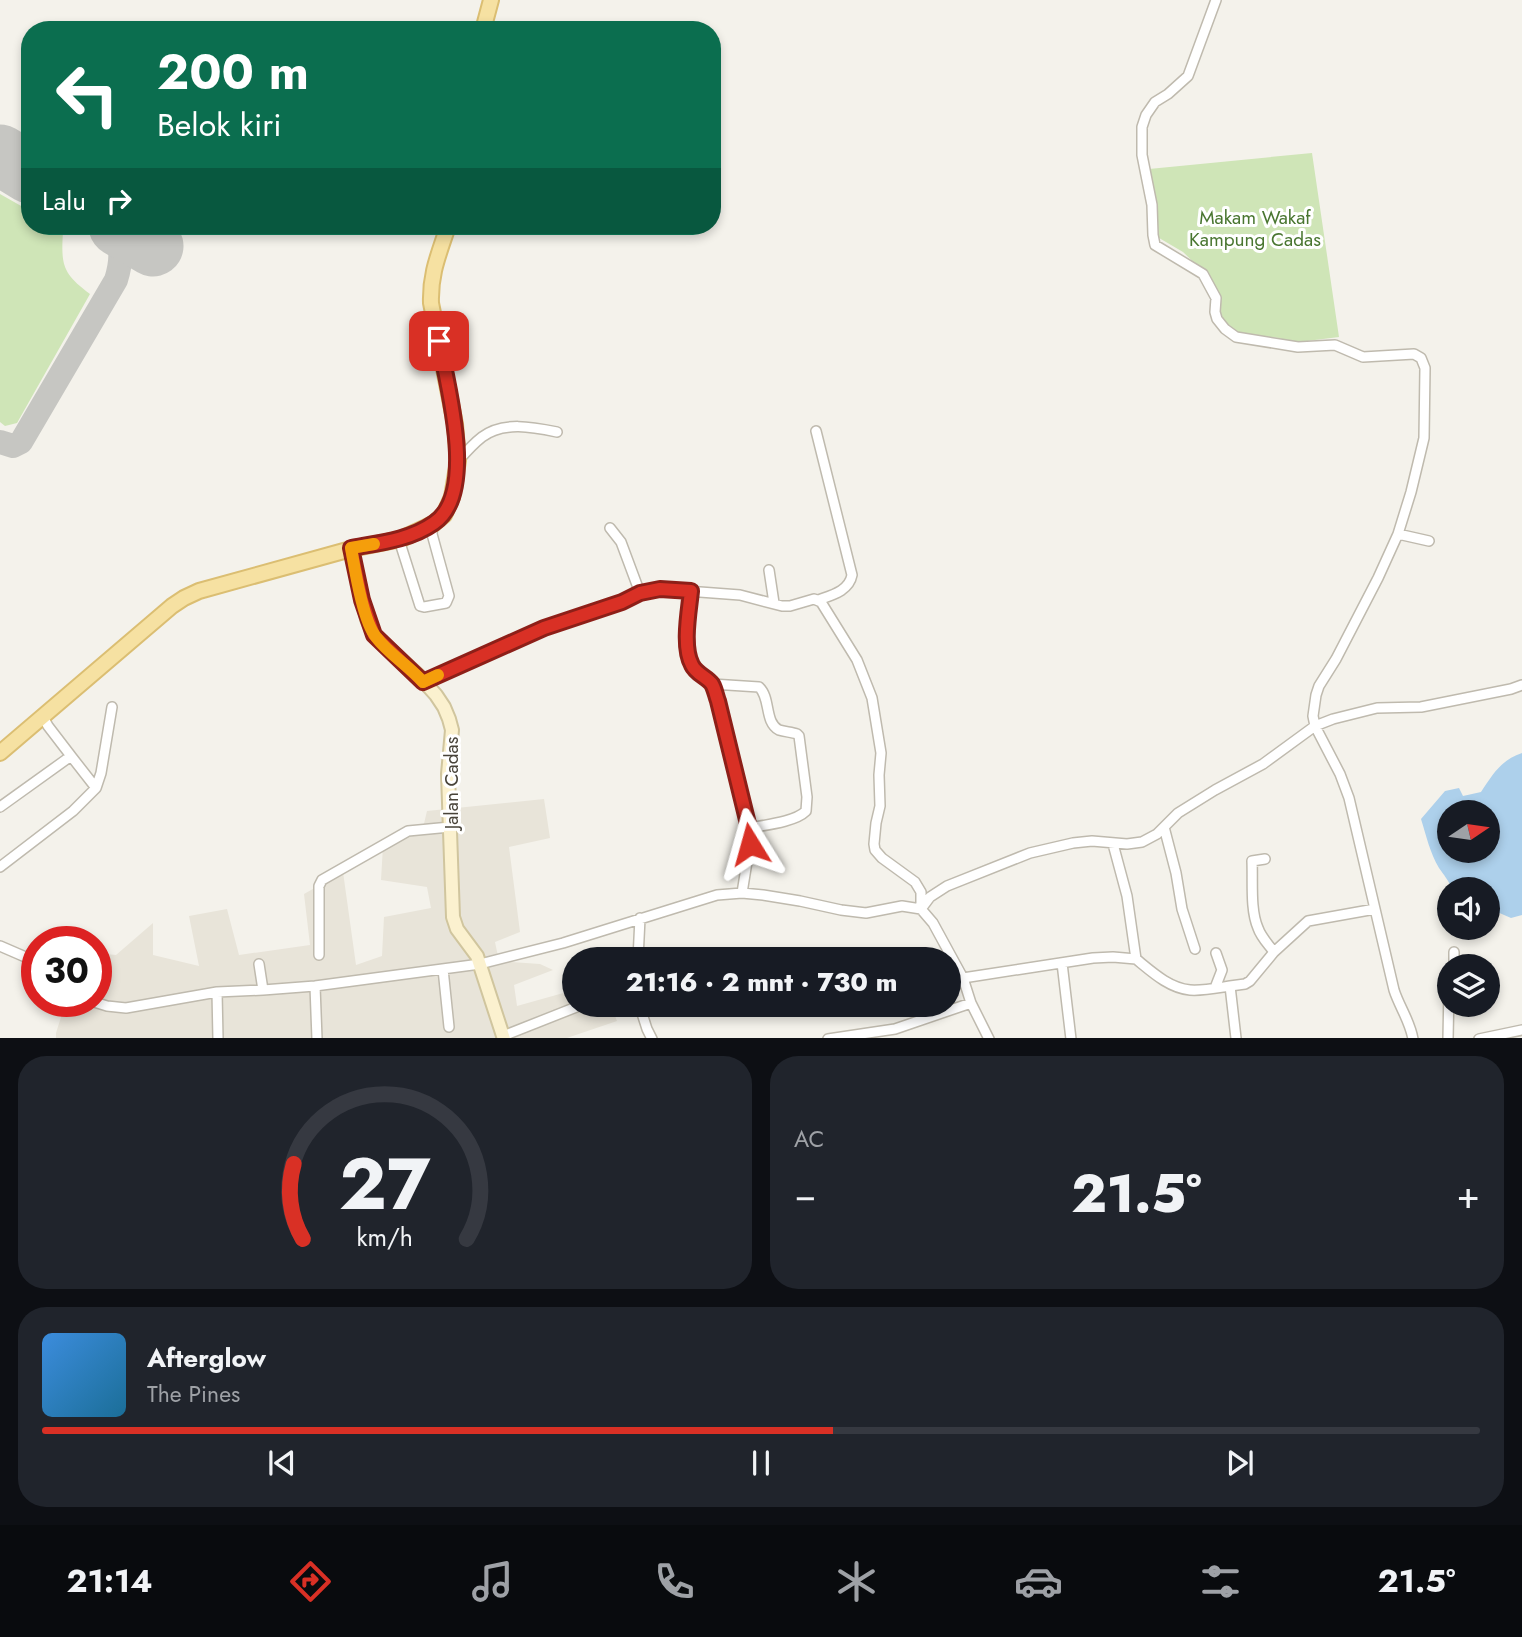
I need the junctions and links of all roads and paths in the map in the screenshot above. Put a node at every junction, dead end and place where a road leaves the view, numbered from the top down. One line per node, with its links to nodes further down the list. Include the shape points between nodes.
1 (491, 0): 3 (main road)
2 (1216, 0): 10 (street, via 1188,76 1155,102 1142,127 1154,242 1203,274 1216,298 1218,321 1236,337 1298,347 1335,345 1363,357 1410,354 1421,358 1425,368 1424,438)
3 (485, 21)
4 (445, 235): 7 (main road, via 430,284 431,303)
5 (816, 431): 17 (street, via 852,575 847,586)
6 (557, 432): 7 (street, via 502,428 483,436)
7 (458, 461): 8 (main road, via 452,497)
8 (433, 524): 11 (main road); 11 (street, via 449,596 446,603 420,606)
9 (610, 528): 16 (street, via 621,542)
10 (1398, 534): 12 (street); 24 (street, via 1319,686)
11 (401, 538): 13 (main road)
12 (1429, 541)
13 (351, 548): 19 (street, Jalan Cadas, via 374,635); 23 (main road, via 184,598)
14 (769, 570): 18 (street)
15 (691, 591): 16 (street); 18 (street); 20 (street, via 688,652 691,664)
16 (640, 593): 19 (street, via 544,628)
17 (818, 600): 18 (street, via 790,606); 36 (street, via 856,660 872,698 881,753 875,850 915,883 921,892)
18 (774, 603)
19 (423, 682): 29 (street, Jalan Cadas, via 444,707 452,730)
20 (712, 684): 31 (street); 31 (street, via 759,687 775,727 799,736 806,811 785,821)
21 (1522, 685): 24 (street, via 1421,707 1377,708)
22 (112, 707): 27 (street)
23 (43, 717): 25 (main road); 26 (street)
24 (1315, 726): 30 (street, via 1263,764 1178,813); 37 (street, via 1349,798)
25 (0, 753)
26 (71, 757): 27 (street); 28 (street)
27 (96, 788): 34 (street)
28 (0, 807)
29 (450, 827): 45 (street, via 408,831 322,880); 49 (street, Jalan Cadas, via 453,917)
30 (1164, 827): 32 (street, via 1142,842); 41 (street)
31 (749, 828): 35 (street)
32 (1113, 844): 36 (street, via 1073,843 1030,853 947,886); 46 (street)
33 (1265, 859): 42 (street, via 1252,861 1254,909 1257,927)
34 (0, 867)
35 (741, 894): 36 (street, via 866,913 902,906); 38 (street, via 716,895)
36 (921, 909): 51 (street)
37 (1375, 909): 42 (street, via 1308,920); 72 (street, via 1394,990)
38 (640, 918): 40 (street); 49 (street)
39 (0, 946): 44 (street)
40 (639, 947)
41 (1195, 948)
42 (1274, 952): 53 (street, via 1250,981)
43 (1216, 953): 54 (street, via 1222,970)
44 (21, 955)
45 (319, 955)
46 (1136, 960): 47 (street, via 1113,957); 54 (street, via 1179,988)
47 (1062, 963): 51 (street); 70 (street)
48 (259, 964): 55 (street)
49 (480, 964): 50 (street); 64 (street, Jalan Cadas)
50 (443, 969): 52 (street); 62 (street)
51 (962, 978): 57 (street)
52 (315, 986): 55 (street); 66 (street)
53 (1230, 986): 54 (street); 71 (street)
54 (1215, 988)
55 (263, 990): 56 (street)
56 (217, 992): 58 (street); 65 (street)
57 (971, 1003): 68 (street, via 895,1029); 69 (street)
58 (112, 1007)
59 (562, 1013): 64 (street)
60 (643, 1017): 67 (street)
61 (1448, 1017): 73 (street)
62 (449, 1027)
63 (1522, 1030): 74 (street)
64 (503, 1037)
65 (218, 1038)
66 (317, 1038)
67 (652, 1038)
68 (828, 1038)
69 (989, 1038)
70 (1070, 1038)
71 (1236, 1038)
72 (1413, 1038)
73 (1448, 1038)
74 (1479, 1038)

